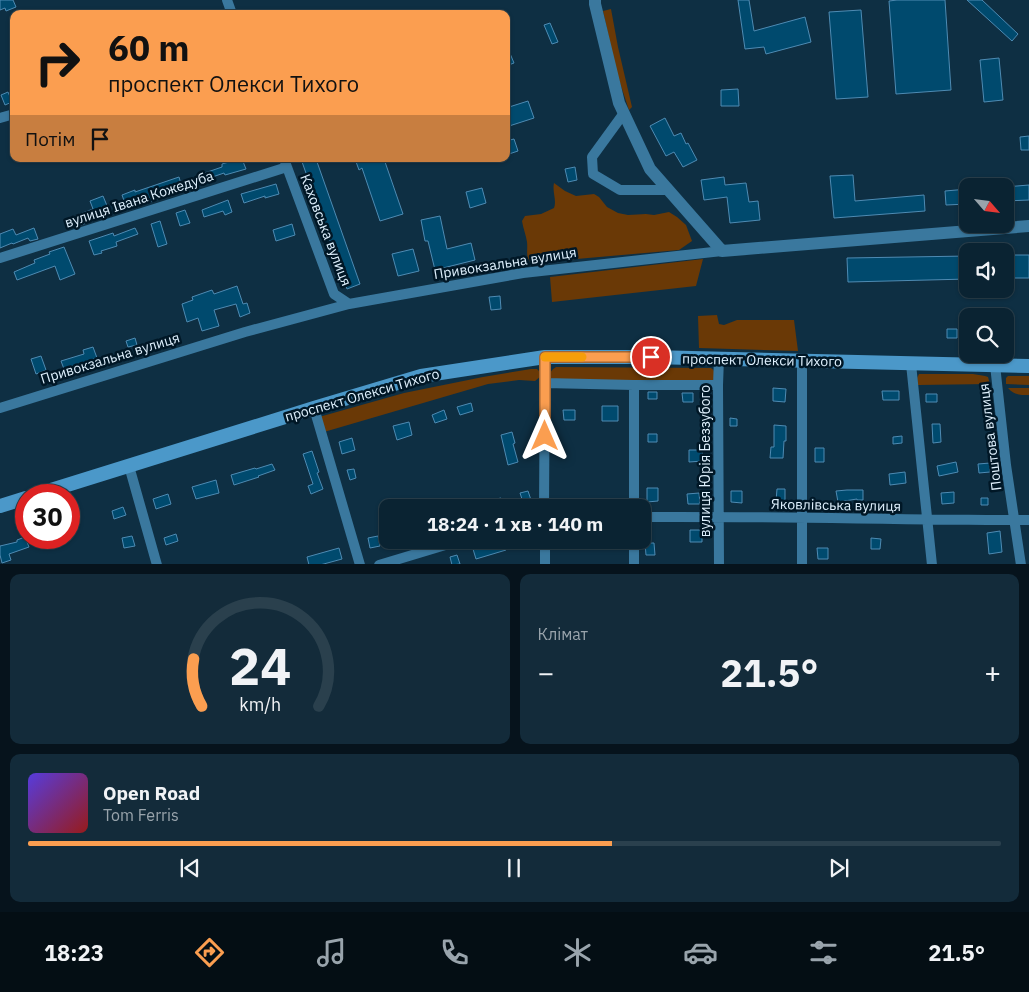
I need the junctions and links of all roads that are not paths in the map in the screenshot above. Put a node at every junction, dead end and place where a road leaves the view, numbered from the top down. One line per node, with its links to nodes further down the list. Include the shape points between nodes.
1 (594, 0): 2 (street)
2 (624, 113): 4 (street, via 650,169); 4 (street, via 592,156 593,174 620,190)
3 (285, 163): 7 (street, вулиця Івана Кожедуба); 8 (street, Каховська вулиця, via 334,294)
4 (669, 190): 6 (street)
5 (1029, 226): 6 (street, Привокзальна вулиця)
6 (722, 251): 8 (street, Привокзальна вулиця, via 523,273)
7 (0, 258)
8 (349, 304): 18 (street, Привокзальна вулиця, via 245,332)
9 (545, 357): 10 (main road, проспект Олекси Тихого); 15 (street); 19 (main road, проспект Олекси Тихого, via 421,376)
10 (719, 358): 11 (main road, проспект Олекси Тихого); 17 (street, вулиця Юрія Беззубого)
11 (802, 361): 12 (main road, проспект Олекси Тихого); 28 (street)
12 (911, 364): 13 (main road, проспект Олекси Тихого); 29 (street)
13 (995, 365): 14 (main road, проспект Олекси Тихого); 30 (street, Поштова вулиця)
14 (1029, 366)
15 (545, 383): 16 (street); 22 (street)
16 (634, 384): 17 (street); 23 (street)
17 (718, 385): 26 (street, вулиця Юрія Беззубого)
18 (0, 408)
19 (314, 408): 20 (main road, проспект Олекси Тихого); 36 (street)
20 (129, 466): 21 (main road, проспект Олекси Тихого); 35 (street)
21 (71, 484)
22 (544, 499)
23 (634, 499)
24 (15, 501): 25 (main road)
25 (0, 506)
26 (718, 516): 27 (street, Яковлівська вулиця); 28 (street, Яковлівська вулиця); 40 (street, вулиця Юрія Беззубого)
27 (651, 517)
28 (802, 518): 29 (street, Яковлівська вулиця); 41 (street)
29 (927, 520): 30 (street, Яковлівська вулиця); 42 (street)
30 (1014, 520): 31 (street, Яковлівська вулиця); 43 (street, Поштова вулиця)
31 (1029, 520)
32 (431, 549): 37 (street)
33 (545, 549): 38 (street)
34 (634, 549): 39 (street)
35 (157, 564)
36 (360, 564)
37 (379, 564)
38 (545, 564)
39 (634, 564)
40 (719, 564)
41 (802, 564)
42 (932, 564)
43 (1021, 564)

